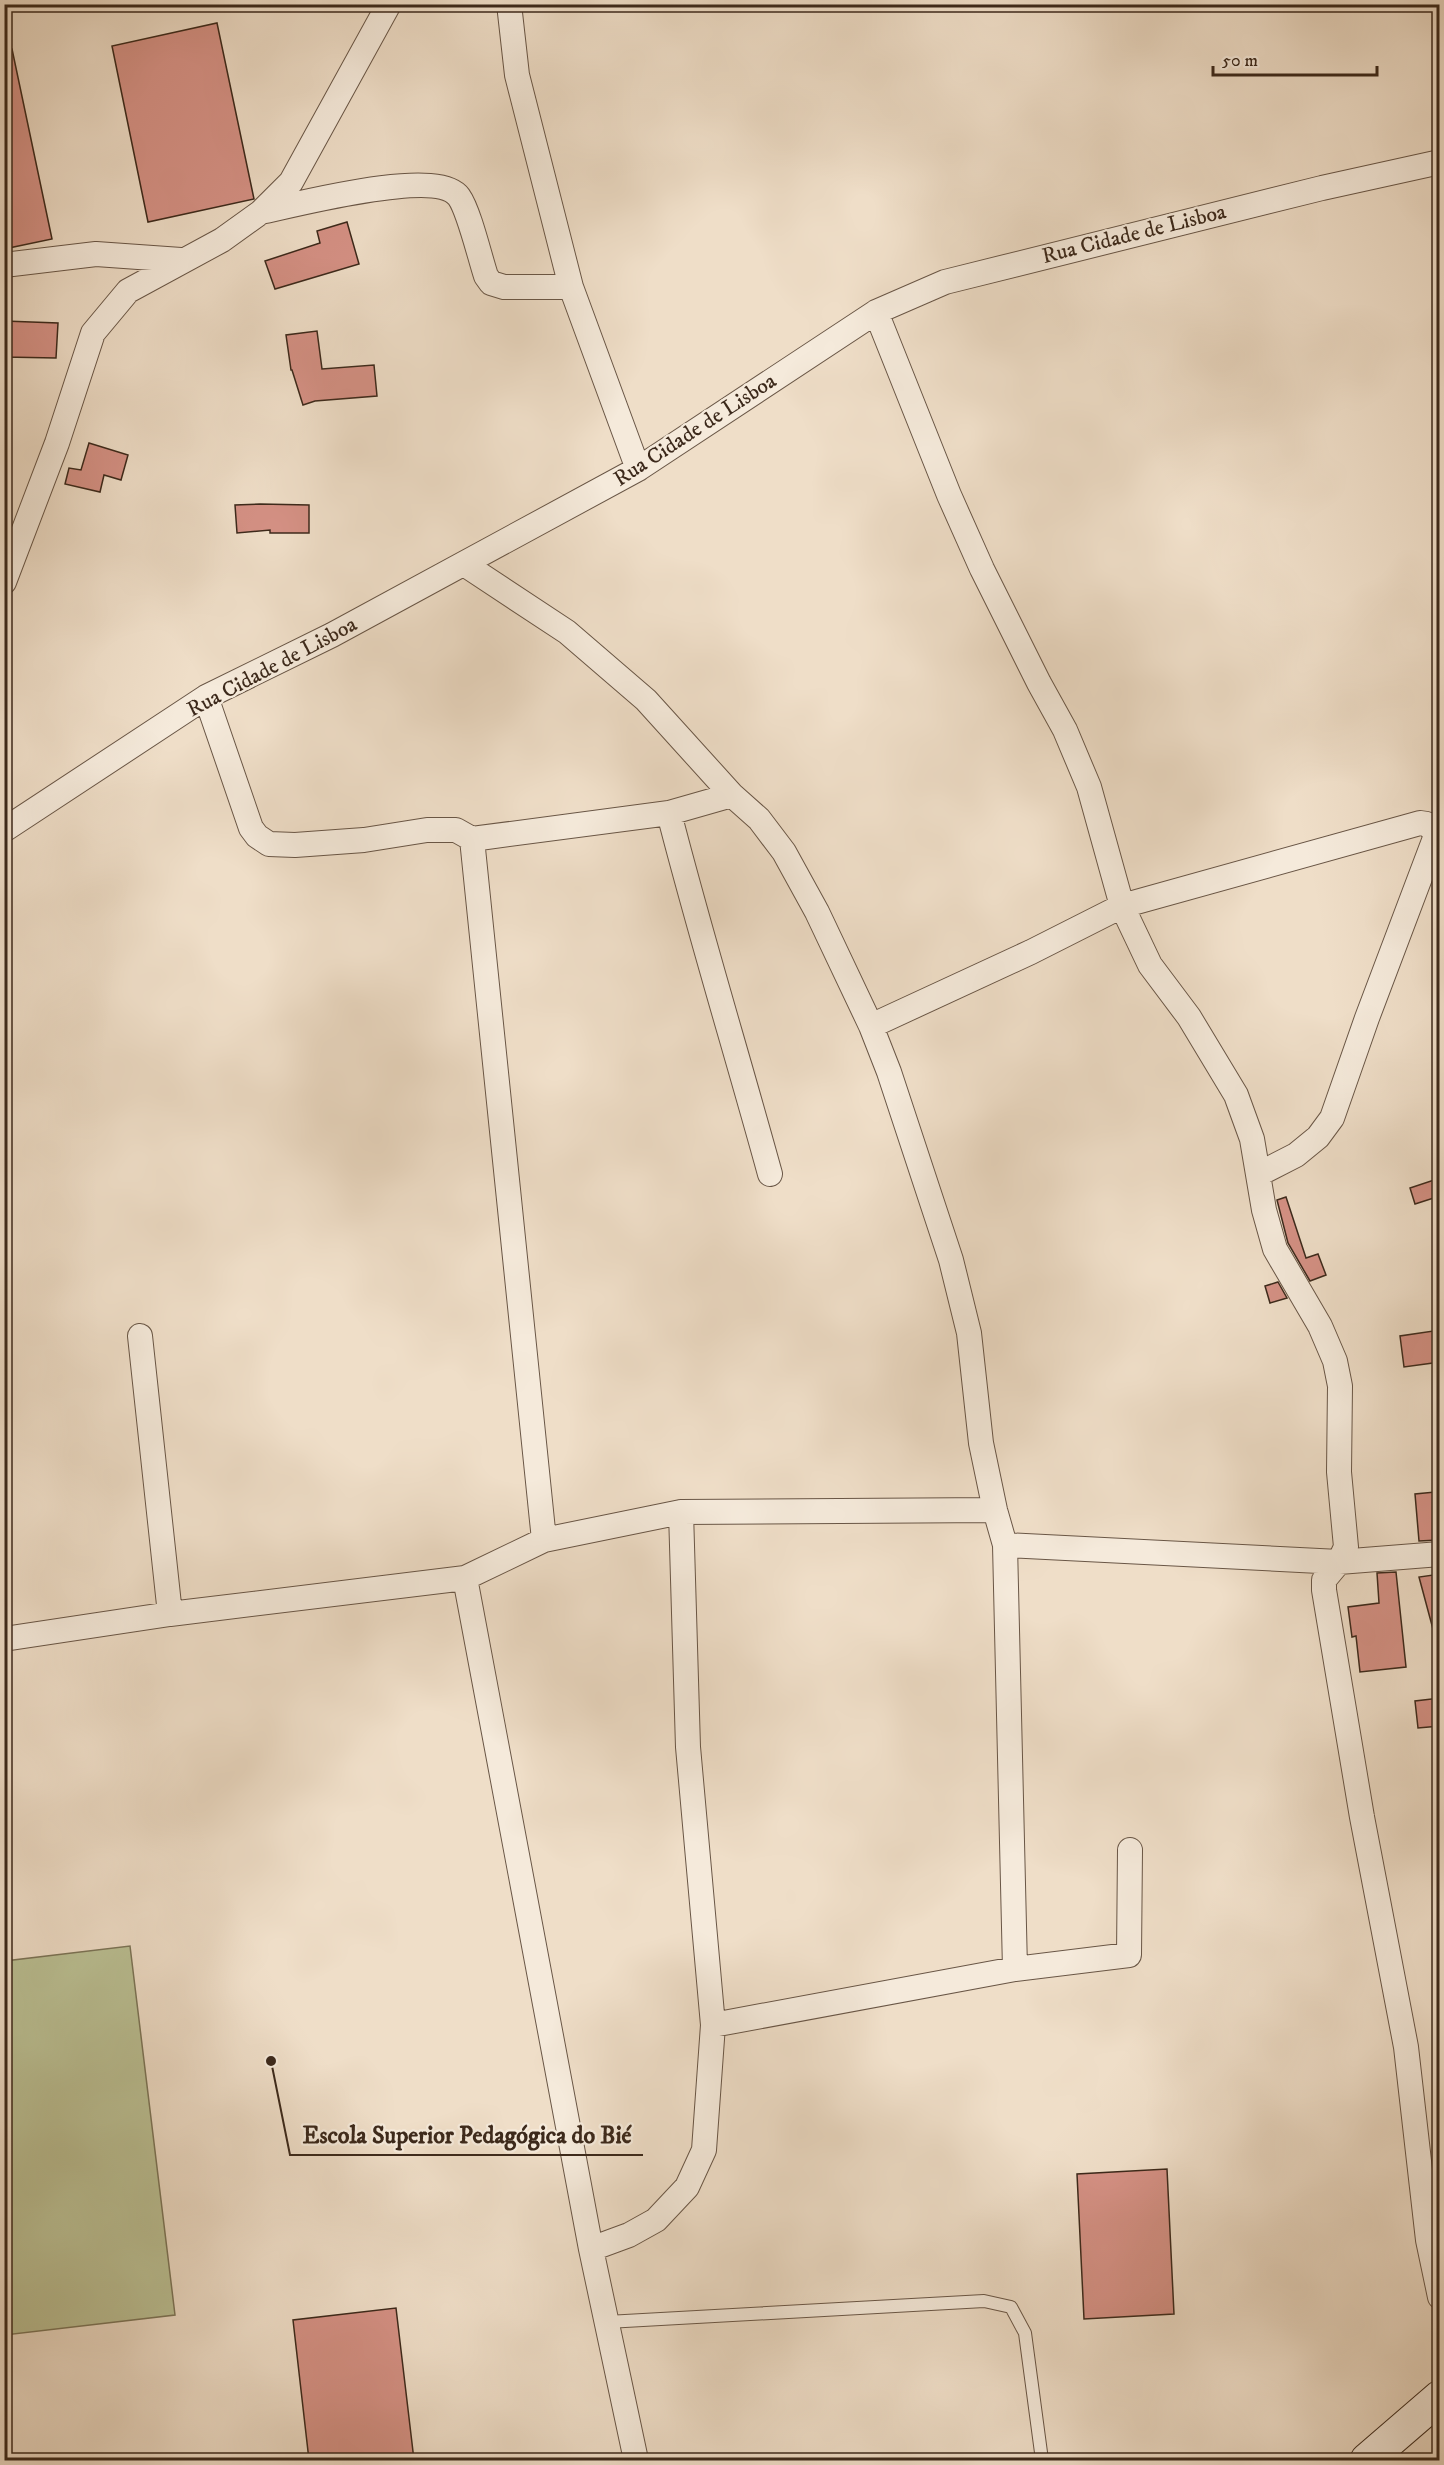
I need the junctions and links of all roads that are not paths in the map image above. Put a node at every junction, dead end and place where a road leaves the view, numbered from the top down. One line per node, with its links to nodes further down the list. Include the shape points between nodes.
1 (389, 4): 4 (street, via 291,182)
2 (509, 4): 7 (street, via 517,75)
3 (1440, 162): 8 (street, Rua Cidade de Lisboa, via 945,282)
4 (261, 212): 5 (street, via 222,240); 7 (street, via 384,188 447,188 459,196 491,283 504,287)
5 (181, 260): 6 (street, via 96,254); 11 (street, via 128,291 93,333 57,443)
6 (4, 265)
7 (571, 287): 9 (street)
8 (876, 312): 9 (street, Rua Cidade de Lisboa); 17 (street, via 954,506 992,590 1065,730 1089,787)
9 (638, 469): 10 (street, Rua Cidade de Lisboa)
10 (464, 564): 12 (street, Rua Cidade de Lisboa); 13 (street, via 585,647 646,700)
11 (4, 582)
12 (206, 697): 15 (street, Rua Cidade de Lisboa); 16 (street, via 251,828 269,844 364,840 427,830 456,830)
13 (732, 795): 14 (street); 18 (street, via 759,819 784,852)
14 (669, 813): 16 (street); 19 (street, via 703,946)
15 (4, 830)
16 (472, 839): 24 (street)
17 (1122, 906): 18 (street); 20 (street, via 1150,965 1195,1026 1236,1095 1252,1139); 20 (street, via 1420,824 1434,831 1435,838 1332,1118 1318,1137 1296,1155)
18 (871, 1026): 22 (street, via 951,1260 969,1333 981,1443)
19 (770, 1174)
20 (1259, 1174): 27 (street, via 1275,1249 1320,1326 1335,1361 1340,1386 1339,1472 1346,1547)
21 (140, 1336): 29 (street)
22 (995, 1510): 23 (street); 25 (street)
23 (681, 1512): 24 (street); 33 (street, via 688,1747)
24 (544, 1540): 28 (street)
25 (1005, 1545): 27 (street); 32 (street)
26 (1440, 1554): 27 (street)
27 (1339, 1562): 35 (street, via 1324,1580 1324,1590 1406,2047 1428,2240)
28 (465, 1578): 29 (street); 34 (street)
29 (170, 1614): 30 (street)
30 (4, 1639)
31 (1130, 1850): 32 (street, via 1129,1955)
32 (1015, 1969): 33 (street)
33 (712, 2025): 34 (street, via 704,2150 687,2187 656,2220)
34 (591, 2249): 36 (street)
35 (1440, 2297)
36 (607, 2322): 38 (street); 39 (lane, via 984,2301 1011,2307 1025,2333)
37 (1440, 2397): 40 (street)
38 (636, 2460)
39 (1042, 2460)
40 (1367, 2460)

